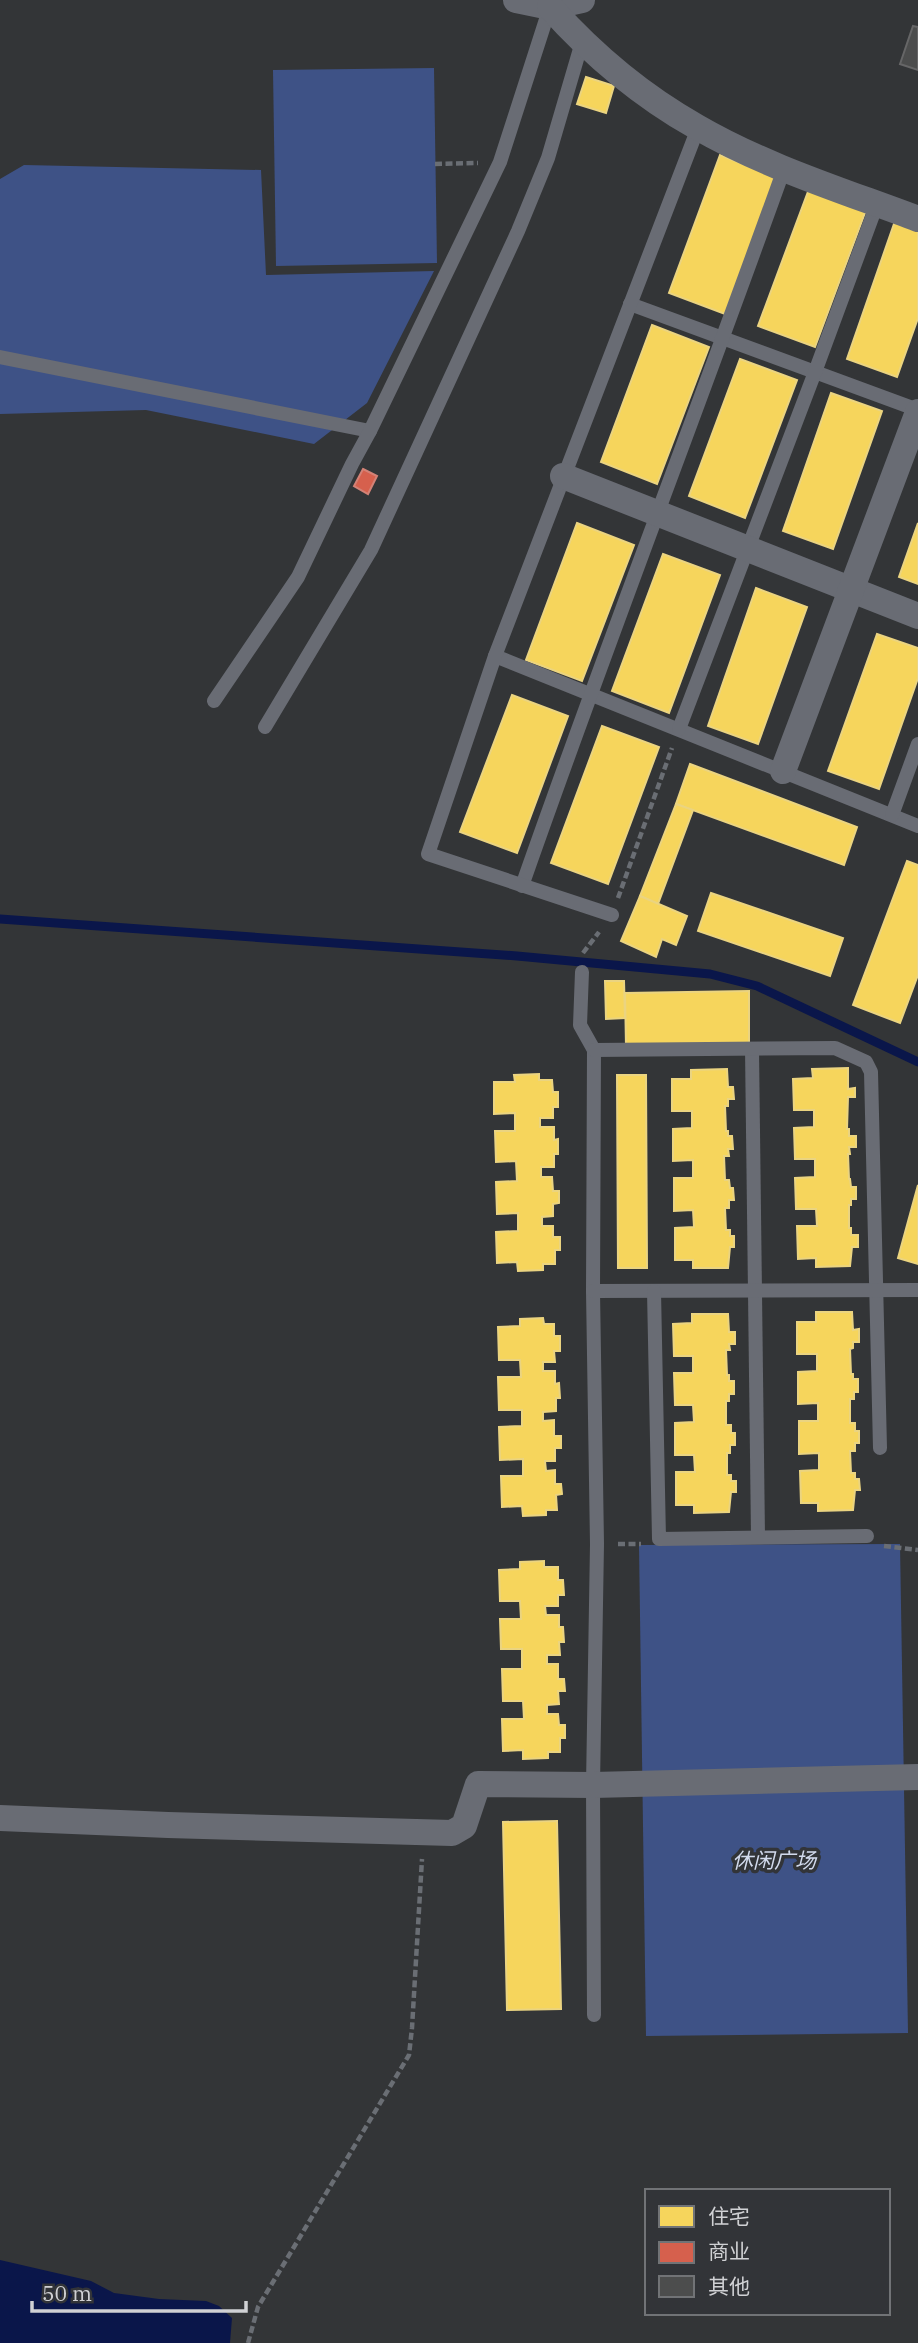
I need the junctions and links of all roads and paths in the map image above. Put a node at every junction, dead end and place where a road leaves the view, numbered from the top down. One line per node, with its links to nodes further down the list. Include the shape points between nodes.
1 (516, 0): 3 (street)
2 (582, 0): 3 (street)
3 (550, 7): 4 (street); 6 (lane)
4 (582, 42): 5 (street); 25 (lane, via 548,159 376,538)
5 (698, 128): 8 (street); 11 (lane)
6 (500, 162): 7 (path); 16 (lane)
7 (435, 164)
8 (784, 169): 9 (street); 12 (lane)
9 (877, 204): 10 (street); 14 (lane)
10 (918, 219)
11 (630, 304): 12 (lane); 17 (lane)
12 (724, 338): 14 (lane); 18 (lane)
13 (0, 357): 16 (lane)
14 (816, 372): 15 (lane); 19 (lane)
15 (918, 411): 20 (street)
16 (370, 431): 24 (lane, via 298,578)
17 (563, 476): 18 (street); 22 (lane)
18 (657, 513): 19 (street); 23 (lane)
19 (747, 549): 20 (street); 26 (lane)
20 (850, 589): 21 (street); 28 (street)
21 (918, 616)
22 (495, 656): 23 (lane); 31 (lane, via 428,854)
23 (589, 694): 26 (lane); 31 (lane)
24 (214, 701)
25 (265, 727)
26 (679, 729): 28 (lane); 32 (path)
27 (918, 744): 29 (lane)
28 (783, 771): 29 (lane)
29 (892, 815): 30 (lane)
30 (918, 826)
31 (522, 886): 32 (lane)
32 (612, 915): 33 (path)
33 (583, 953)
34 (582, 972): 36 (lane, via 580,1025)
35 (752, 1049): 36 (lane); 37 (lane, via 835,1048 866,1062 871,1072); 38 (lane)
36 (594, 1050): 40 (lane)
37 (877, 1289): 38 (lane); 39 (lane); 42 (lane)
38 (754, 1290): 41 (lane); 44 (lane)
39 (918, 1290)
40 (593, 1291): 41 (lane); 46 (lane, via 597,1544)
41 (654, 1291): 44 (lane, via 659,1539)
42 (880, 1448)
43 (867, 1536): 44 (lane)
44 (758, 1537)
45 (918, 1777): 46 (street)
46 (593, 1784): 48 (street, via 478,1784 464,1826 452,1833); 49 (lane)
47 (0, 1818): 48 (street)
48 (423, 1834): 50 (path, via 409,2055 258,2307)
49 (594, 2015)
50 (248, 2343)

